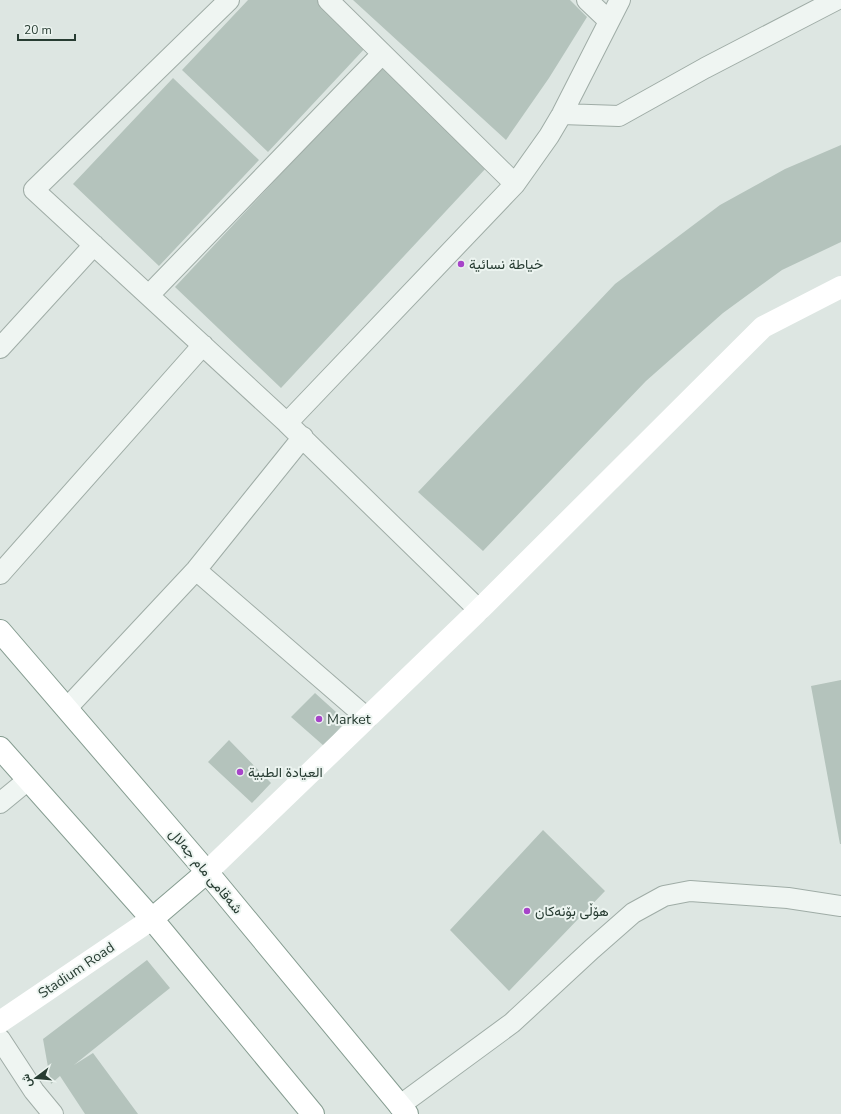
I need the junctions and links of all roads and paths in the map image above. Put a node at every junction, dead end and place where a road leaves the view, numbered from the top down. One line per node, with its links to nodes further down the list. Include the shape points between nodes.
1 (229, 0): 10 (street, via 34,190)
2 (328, 0): 7 (street)
3 (587, 0): 6 (street)
4 (620, 0): 6 (street)
5 (836, 0): 8 (street, via 619,116)
6 (609, 21): 8 (street)
7 (382, 54): 9 (street); 12 (street)
8 (562, 114): 9 (street)
9 (515, 184): 15 (street)
10 (94, 245): 12 (street); 14 (street)
11 (841, 287): 19 (main road, Stadium Road, via 763,327)
12 (149, 295): 13 (street)
13 (203, 345): 15 (street); 18 (street)
14 (0, 348)
15 (287, 423): 16 (street)
16 (302, 438): 17 (street); 19 (street)
17 (196, 570): 21 (street); 22 (street)
18 (0, 574)
19 (479, 610): 22 (main road, Stadium Road)
20 (0, 631): 21 (main road, شەقامی مام جەلال)
21 (67, 708): 26 (main road, شەقامی مام جەلال)
22 (368, 718): 26 (main road, Stadium Road)
23 (0, 748): 24 (main road)
24 (28, 780): 25 (street); 28 (main road)
25 (0, 803)
26 (207, 872): 28 (main road, Stadium Road); 31 (main road, شەقامی مام جەلال)
27 (841, 906): 31 (street, via 788,898 690,891 664,896 633,913 512,1023)
28 (152, 919): 29 (main road, Stadium Road); 33 (main road)
29 (0, 1022)
30 (0, 1039): 32 (street, via 34,1091)
31 (403, 1110)
32 (53, 1114)
33 (313, 1114)

